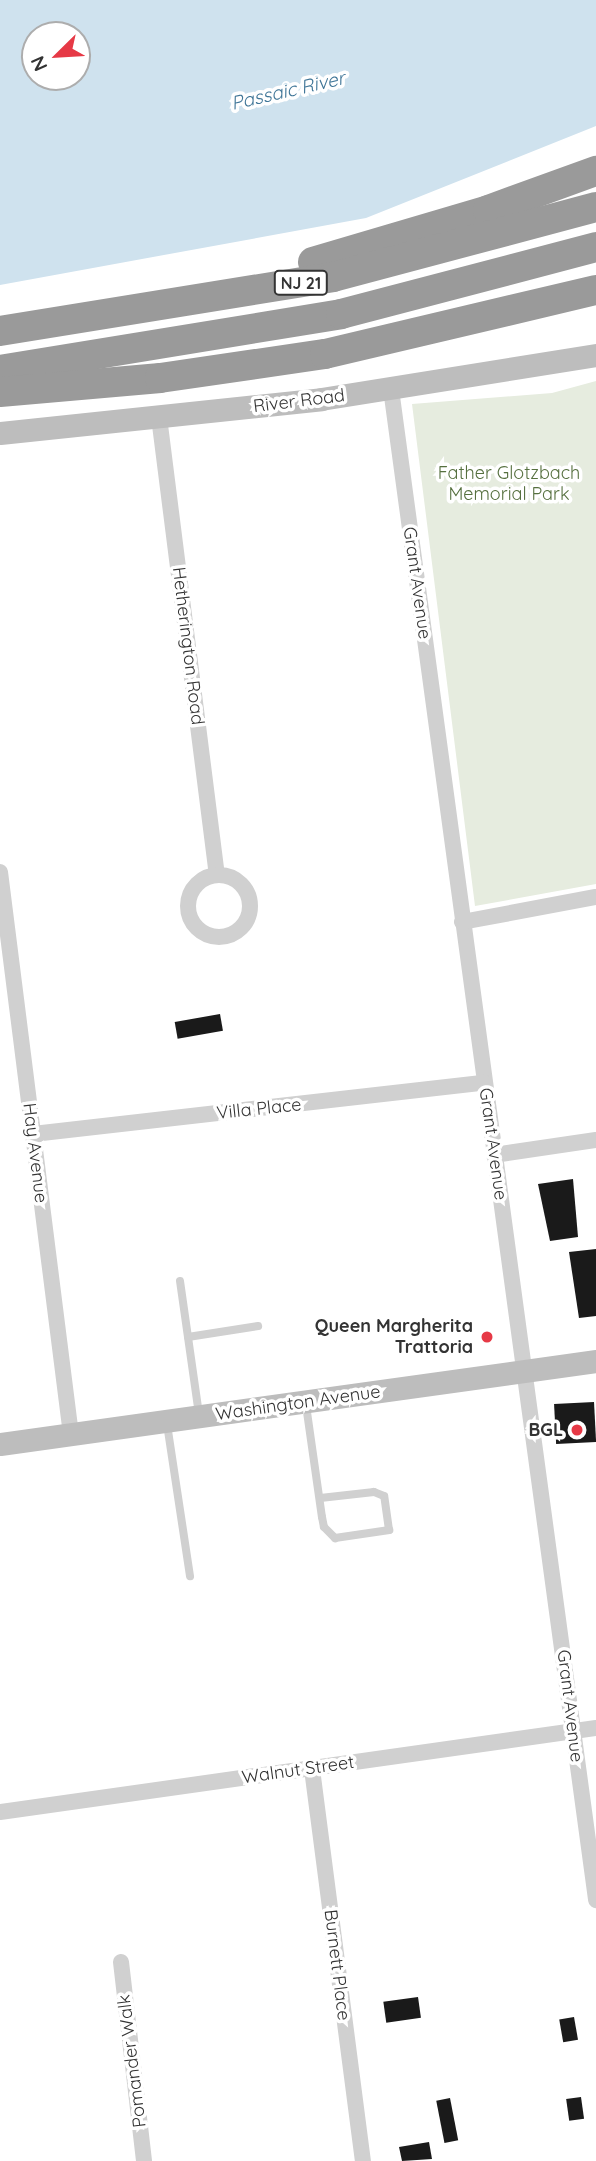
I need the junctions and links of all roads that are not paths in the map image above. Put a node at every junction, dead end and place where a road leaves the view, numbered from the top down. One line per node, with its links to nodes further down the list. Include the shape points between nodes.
1 (596, 171): 5 (highway, via 439,225)
2 (596, 207): 5 (highway, NJ 21, via 395,263)
3 (596, 247): 8 (highway, NJ 21, via 341,314)
4 (596, 290): 10 (highway, via 325,354 160,378)
5 (146, 310): 6 (highway, NJ 21)
6 (0, 331)
7 (596, 355): 9 (main road, River Road)
8 (0, 370)
9 (391, 389): 11 (main road, River Road); 16 (street, Grant Avenue)
10 (0, 392)
11 (159, 417): 12 (main road, River Road); 14 (street, Hetherington Road)
12 (0, 433)
13 (0, 872): 18 (street, Hay Avenue)
14 (217, 874)
15 (596, 897): 16 (street)
16 (461, 922): 17 (street, Grant Avenue)
17 (484, 1083): 18 (street, Villa Place); 20 (street, Grant Avenue)
18 (33, 1134): 29 (street, Hay Avenue)
19 (596, 1140): 20 (street)
20 (494, 1155): 25 (street, Grant Avenue)
21 (180, 1281): 23 (lane)
22 (258, 1326): 23 (lane)
23 (188, 1337): 27 (lane)
24 (596, 1361): 25 (main road, Washington Avenue)
25 (528, 1371): 26 (main road, Washington Avenue); 34 (street, Grant Avenue)
26 (306, 1402): 27 (main road, Washington Avenue); 31 (lane)
27 (199, 1416): 28 (main road, Washington Avenue)
28 (167, 1421): 29 (main road, Washington Avenue); 32 (lane)
29 (71, 1435): 30 (main road, Washington Avenue)
30 (0, 1444)
31 (320, 1498): 31 (lane, via 324,1527 335,1538 389,1530 384,1496 374,1492)
32 (190, 1576)
33 (596, 1728): 34 (street, Walnut Street)
34 (573, 1732): 35 (street, Walnut Street); 37 (street, Grant Avenue)
35 (312, 1769): 36 (street, Walnut Street); 40 (street, Burnett Place)
36 (0, 1812)
37 (596, 1900)
38 (121, 1962): 39 (street, Pomander Walk)
39 (144, 2161)
40 (363, 2161)

